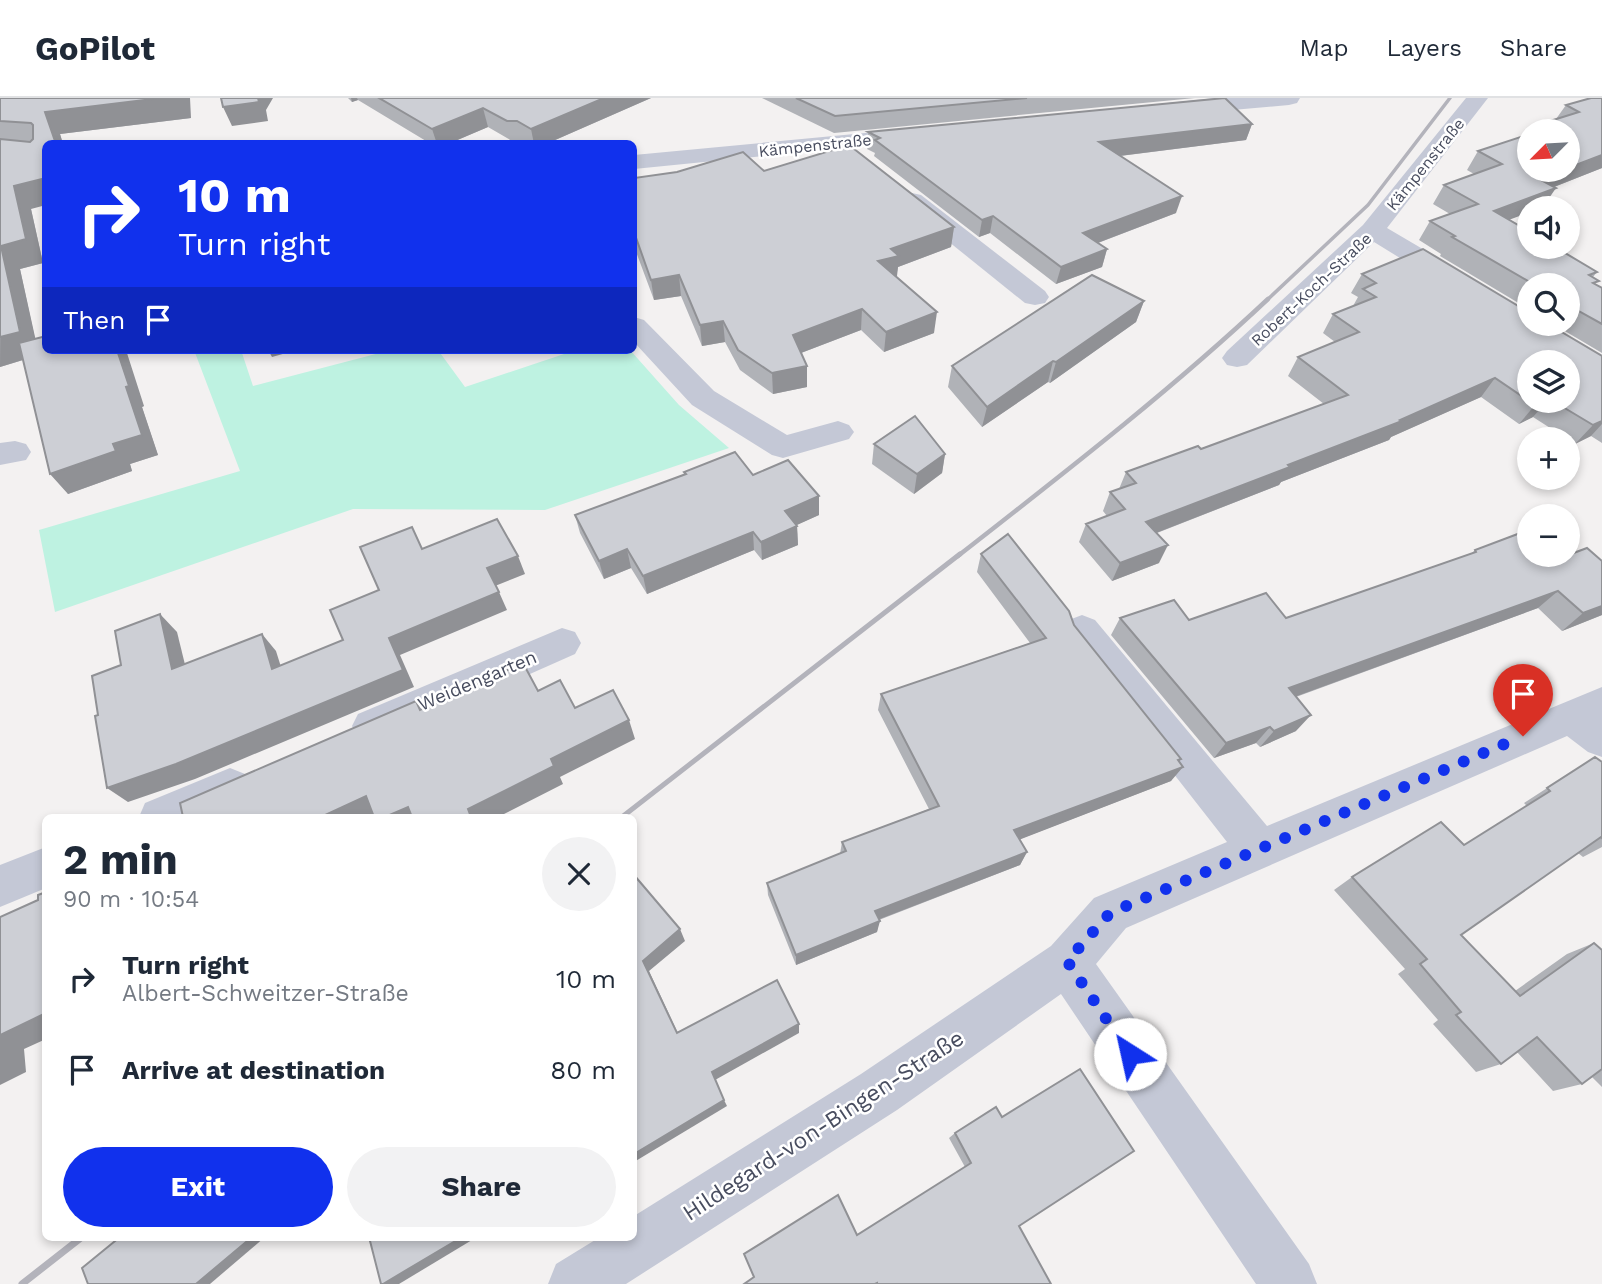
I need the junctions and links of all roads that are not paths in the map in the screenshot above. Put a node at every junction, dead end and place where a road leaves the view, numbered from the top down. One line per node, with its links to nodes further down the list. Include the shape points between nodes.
1 (1289, 98): 3 (street)
2 (1478, 98): 9 (street, Kämpenstraße)
3 (1156, 110)
4 (936, 133): 5 (street, Kämpenstraße)
5 (839, 143): 6 (street); 7 (street, Kämpenstraße)
6 (860, 160)
7 (637, 162)
8 (893, 186): 11 (street)
9 (1372, 230): 10 (street, Robert-Koch-Straße); 13 (street, Robert-Koch-Straße)
10 (1475, 292)
11 (1035, 297)
12 (637, 329): 14 (street, via 704,398 783,447)
13 (1237, 358)
14 (838, 432)
15 (1082, 630): 21 (street)
16 (562, 643): 18 (street, Weidengarten)
17 (1592, 720): 21 (street, Hildegard-von-Bingen-Straße)
18 (336, 741)
19 (261, 774): 20 (street)
20 (167, 814)
21 (1259, 849): 24 (street, Hildegard-von-Bingen-Straße, via 1110,913)
22 (42, 869): 23 (street)
23 (0, 887)
24 (1067, 961): 25 (street, Hildegard-von-Bingen-Straße, via 878,1092); 26 (street)
25 (576, 1284)
26 (1289, 1284)

